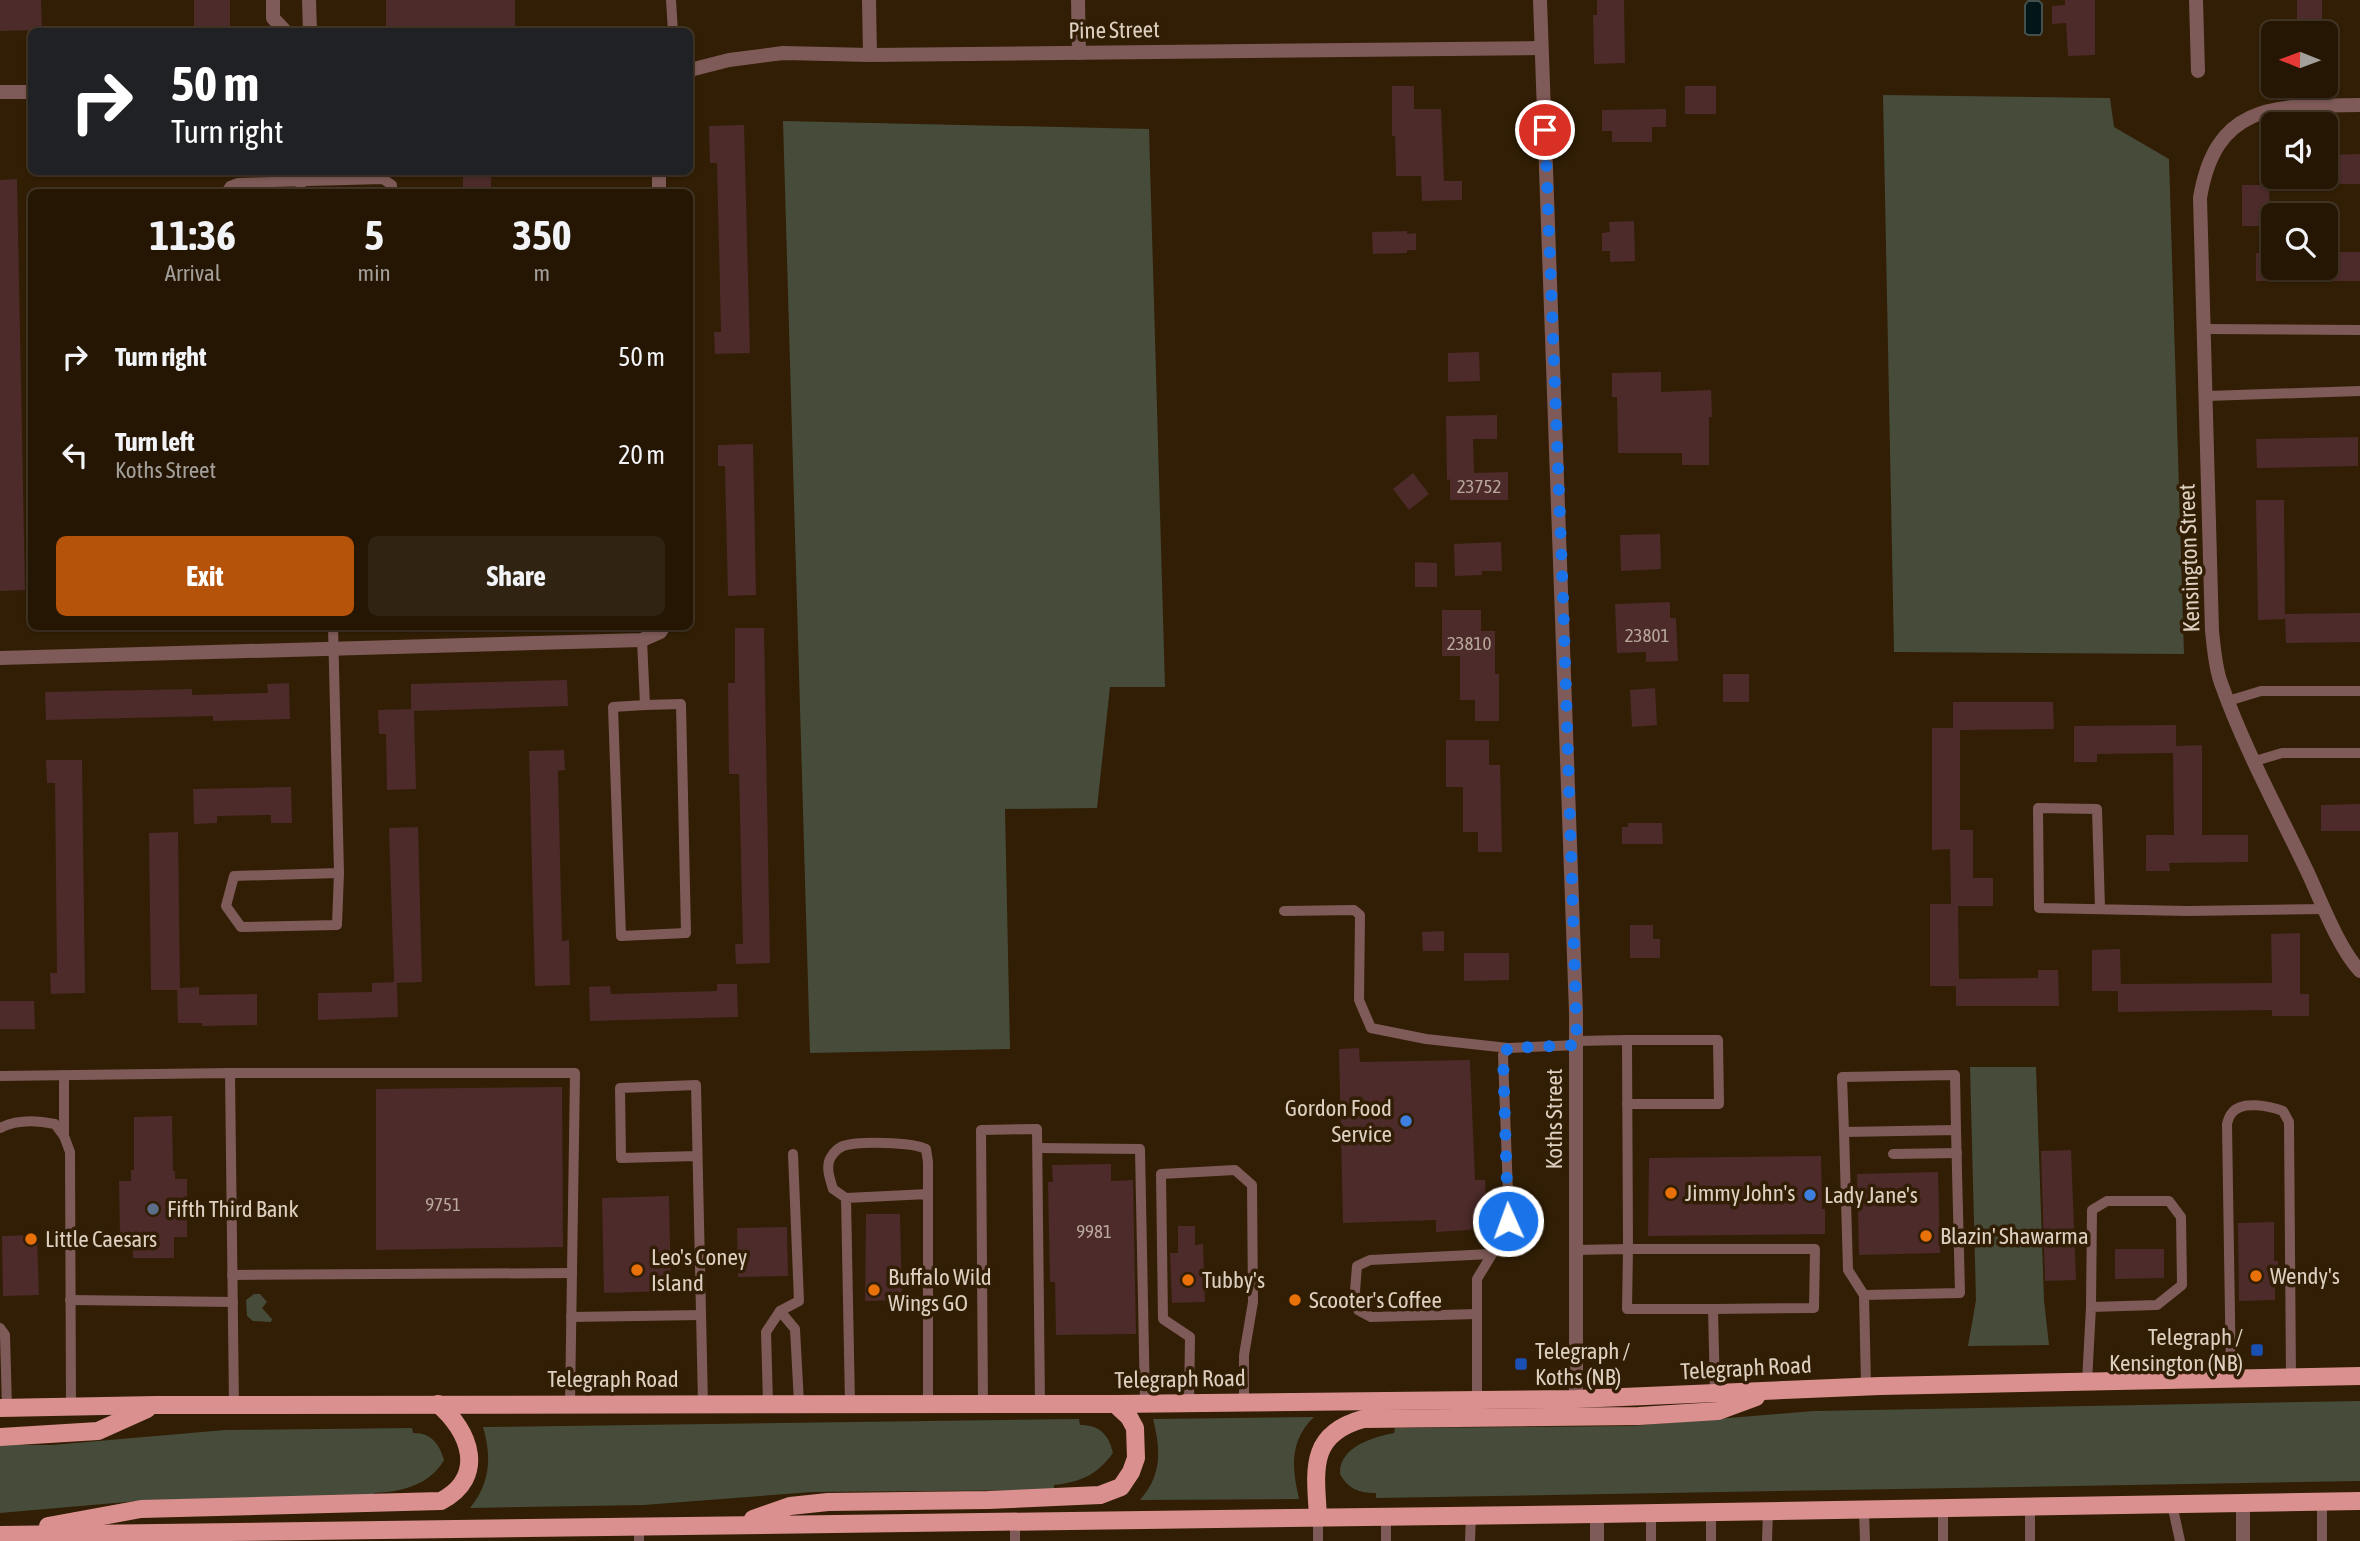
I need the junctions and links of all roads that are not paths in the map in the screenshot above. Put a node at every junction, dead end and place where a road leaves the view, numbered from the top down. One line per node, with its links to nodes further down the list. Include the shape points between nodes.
1 (273, 0): 8 (street, via 273,18)
2 (309, 0): 9 (street)
3 (671, 0): 10 (lane)
4 (869, 0): 13 (street)
5 (1078, 0): 12 (street)
6 (1541, 0): 11 (street, Koths Street)
7 (2196, 0): 15 (street)
8 (282, 28)
9 (310, 28)
10 (673, 28)
11 (1541, 48): 12 (street, Pine Street); 42 (street, Koths Street)
12 (1079, 53): 13 (street, Pine Street)
13 (870, 55): 14 (street, Pine Street, via 783,53)
14 (693, 69)
15 (2198, 71)
16 (0, 92): 17 (street)
17 (28, 92)
18 (2360, 105): 22 (street, Kensington Street, via 2276,109 2247,117 2215,149 2200,198)
19 (300, 182): 20 (lane, via 238,183); 21 (lane, via 383,179)
20 (228, 189)
21 (392, 189)
22 (2205, 328): 23 (lane); 25 (street, Kensington Street)
23 (2360, 330)
24 (2360, 391): 25 (lane)
25 (2207, 396): 32 (street, Kensington Street, via 2212,631)
26 (333, 630): 29 (lane)
27 (661, 630): 28 (street)
28 (642, 640): 29 (street); 33 (lane)
29 (333, 649): 30 (street); 36 (lane)
30 (0, 658)
31 (2360, 691): 32 (lane, via 2262,691)
32 (2228, 701): 35 (street, Kensington Street)
33 (645, 705): 33 (lane, via 614,707 621,936 686,933 681,704)
34 (2360, 752): 35 (lane, via 2282,753)
35 (2255, 761): 38 (street, Kensington Street)
36 (340, 873): 36 (lane, via 337,925 241,927 226,906 234,876)
37 (2100, 908): 37 (lane, via 2039,908 2038,808 2097,809); 38 (lane)
38 (2325, 909): 40 (street, Kensington Street)
39 (1284, 911): 43 (lane, via 1354,910 1360,915 1359,1000 1371,1028)
40 (2360, 971)
41 (1627, 1040): 42 (lane); 47 (lane); 47 (lane, via 1718,1040 1718,1104)
42 (1577, 1043): 43 (lane); 60 (street, Koths Street)
43 (1508, 1048): 61 (lane, via 1503,1055 1508,1221)
44 (230, 1073): 45 (lane); 62 (lane, via 575,1073); 63 (lane)
45 (64, 1075): 46 (lane); 51 (lane)
46 (0, 1076)
47 (1627, 1104): 59 (lane)
48 (0, 1128): 51 (lane, via 38,1121 55,1124)
49 (1956, 1130): 50 (lane); 50 (lane, via 1955,1075 1842,1077); 53 (lane)
50 (1844, 1132): 64 (lane, via 1848,1270)
51 (64, 1136): 65 (lane, via 70,1152)
52 (1038, 1149): 92 (lane, via 1037,1129 981,1130); 93 (lane); 95 (lane, via 1140,1149)
53 (1957, 1153): 55 (lane); 64 (lane, via 1960,1293)
54 (793, 1154): 69 (lane, via 799,1301)
55 (1894, 1154)
56 (697, 1156): 56 (lane, via 696,1084 620,1087 621,1158); 71 (lane)
57 (929, 1194): 58 (lane); 58 (lane, via 926,1149 899,1144 846,1145 830,1157 828,1173 832,1189); 91 (lane)
58 (846, 1198): 90 (lane)
59 (1628, 1249): 60 (lane); 68 (lane, via 1627,1309); 68 (lane, via 1815,1249 1814,1308)
60 (1577, 1250): 81 (street, Koths Street)
61 (1491, 1254): 70 (lane, via 1477,1279); 70 (lane, via 1370,1260 1357,1266 1357,1310 1371,1317)
62 (572, 1273): 63 (lane); 72 (lane)
63 (232, 1275): 66 (lane)
64 (1864, 1295): 78 (lane)
65 (70, 1300): 66 (lane); 98 (lane)
66 (233, 1302): 97 (lane)
67 (2091, 1307): 67 (lane, via 2092,1210 2107,1201 2169,1201 2181,1217 2182,1285 2157,1305); 77 (lane)
68 (1713, 1309): 80 (lane)
69 (780, 1311): 83 (lane, via 766,1332); 84 (lane, via 795,1329)
70 (1477, 1314): 82 (lane)
71 (701, 1315): 72 (lane); 89 (lane)
72 (571, 1317): 88 (lane)
73 (0, 1328): 99 (lane, via 5,1335)
74 (2360, 1376): 75 (main road, Telegraph Road)
75 (2291, 1378): 76 (main road, Telegraph Road); 76 (lane, via 2289,1122 2283,1111 2241,1106 2227,1124)
76 (2231, 1379): 77 (main road, Telegraph Road)
77 (2087, 1382): 78 (main road, Telegraph Road)
78 (1866, 1386): 79 (main road, Telegraph Road)
79 (1773, 1391): 80 (main road, Telegraph Road); 114 (main road, via 1705,1412 1363,1419 1339,1427 1320,1449 1316,1465)
80 (1715, 1394): 81 (main road, Telegraph Road)
81 (1576, 1399): 82 (main road, Telegraph Road)
82 (1477, 1400): 86 (main road, Telegraph Road)
83 (768, 1403): 84 (main road, Telegraph Road); 89 (main road, Telegraph Road)
84 (799, 1403): 90 (main road, Telegraph Road)
85 (1189, 1403): 86 (main road, Telegraph Road); 86 (lane, via 1190,1336 1163,1319 1161,1174 1235,1170 1252,1185 1253,1302 1244,1355); 95 (main road, Telegraph Road)
86 (1244, 1403)
87 (438, 1404): 88 (main road, Telegraph Road); 97 (main road, Telegraph Road); 118 (main road, via 460,1427 469,1455 462,1483 442,1501 141,1509)
88 (570, 1404): 89 (main road, Telegraph Road)
89 (704, 1404)
90 (850, 1404): 91 (main road, Telegraph Road)
91 (928, 1404): 92 (main road, Telegraph Road)
92 (983, 1404): 93 (main road, Telegraph Road)
93 (1040, 1404): 94 (main road, Telegraph Road)
94 (1115, 1404): 95 (main road, Telegraph Road); 116 (main road, via 1135,1428 1136,1458 1121,1487 1100,1495 828,1502 790,1506)
95 (1145, 1404)
96 (156, 1405): 97 (main road, Telegraph Road); 98 (main road, Telegraph Road); 100 (main road, via 98,1431)
97 (234, 1406)
98 (71, 1407): 99 (main road, Telegraph Road)
99 (3, 1408)
100 (0, 1437)
101 (2360, 1501): 102 (main road)
102 (2322, 1502): 103 (main road); 135 (lane)
103 (2243, 1503): 104 (main road); 134 (street)
104 (2172, 1504): 105 (main road); 133 (lane)
105 (2030, 1507): 106 (main road); 132 (lane)
106 (1943, 1508): 107 (main road); 131 (lane)
107 (1864, 1510): 108 (main road); 130 (lane)
108 (1768, 1511): 109 (main road); 129 (lane)
109 (1711, 1512): 110 (main road); 128 (lane)
110 (1651, 1513): 111 (main road); 127 (lane)
111 (1597, 1514): 113 (main road); 126 (street)
112 (1386, 1515): 113 (main road); 114 (main road); 124 (lane)
113 (1471, 1515): 125 (lane)
114 (1318, 1516): 115 (main road); 123 (lane)
115 (1015, 1520): 116 (main road); 122 (lane)
116 (736, 1524): 117 (main road)
117 (639, 1533): 119 (main road)
118 (0, 1534): 120 (main road)
119 (557, 1534): 121 (main road)
120 (240, 1536): 121 (main road)
121 (338, 1536)
122 (1016, 1541)
123 (1318, 1541)
124 (1386, 1541)
125 (1470, 1541)
126 (1597, 1541)
127 (1651, 1541)
128 (1711, 1541)
129 (1767, 1541)
130 (1865, 1541)
131 (1943, 1541)
132 (2030, 1541)
133 (2180, 1541)
134 (2244, 1541)
135 (2322, 1541)

